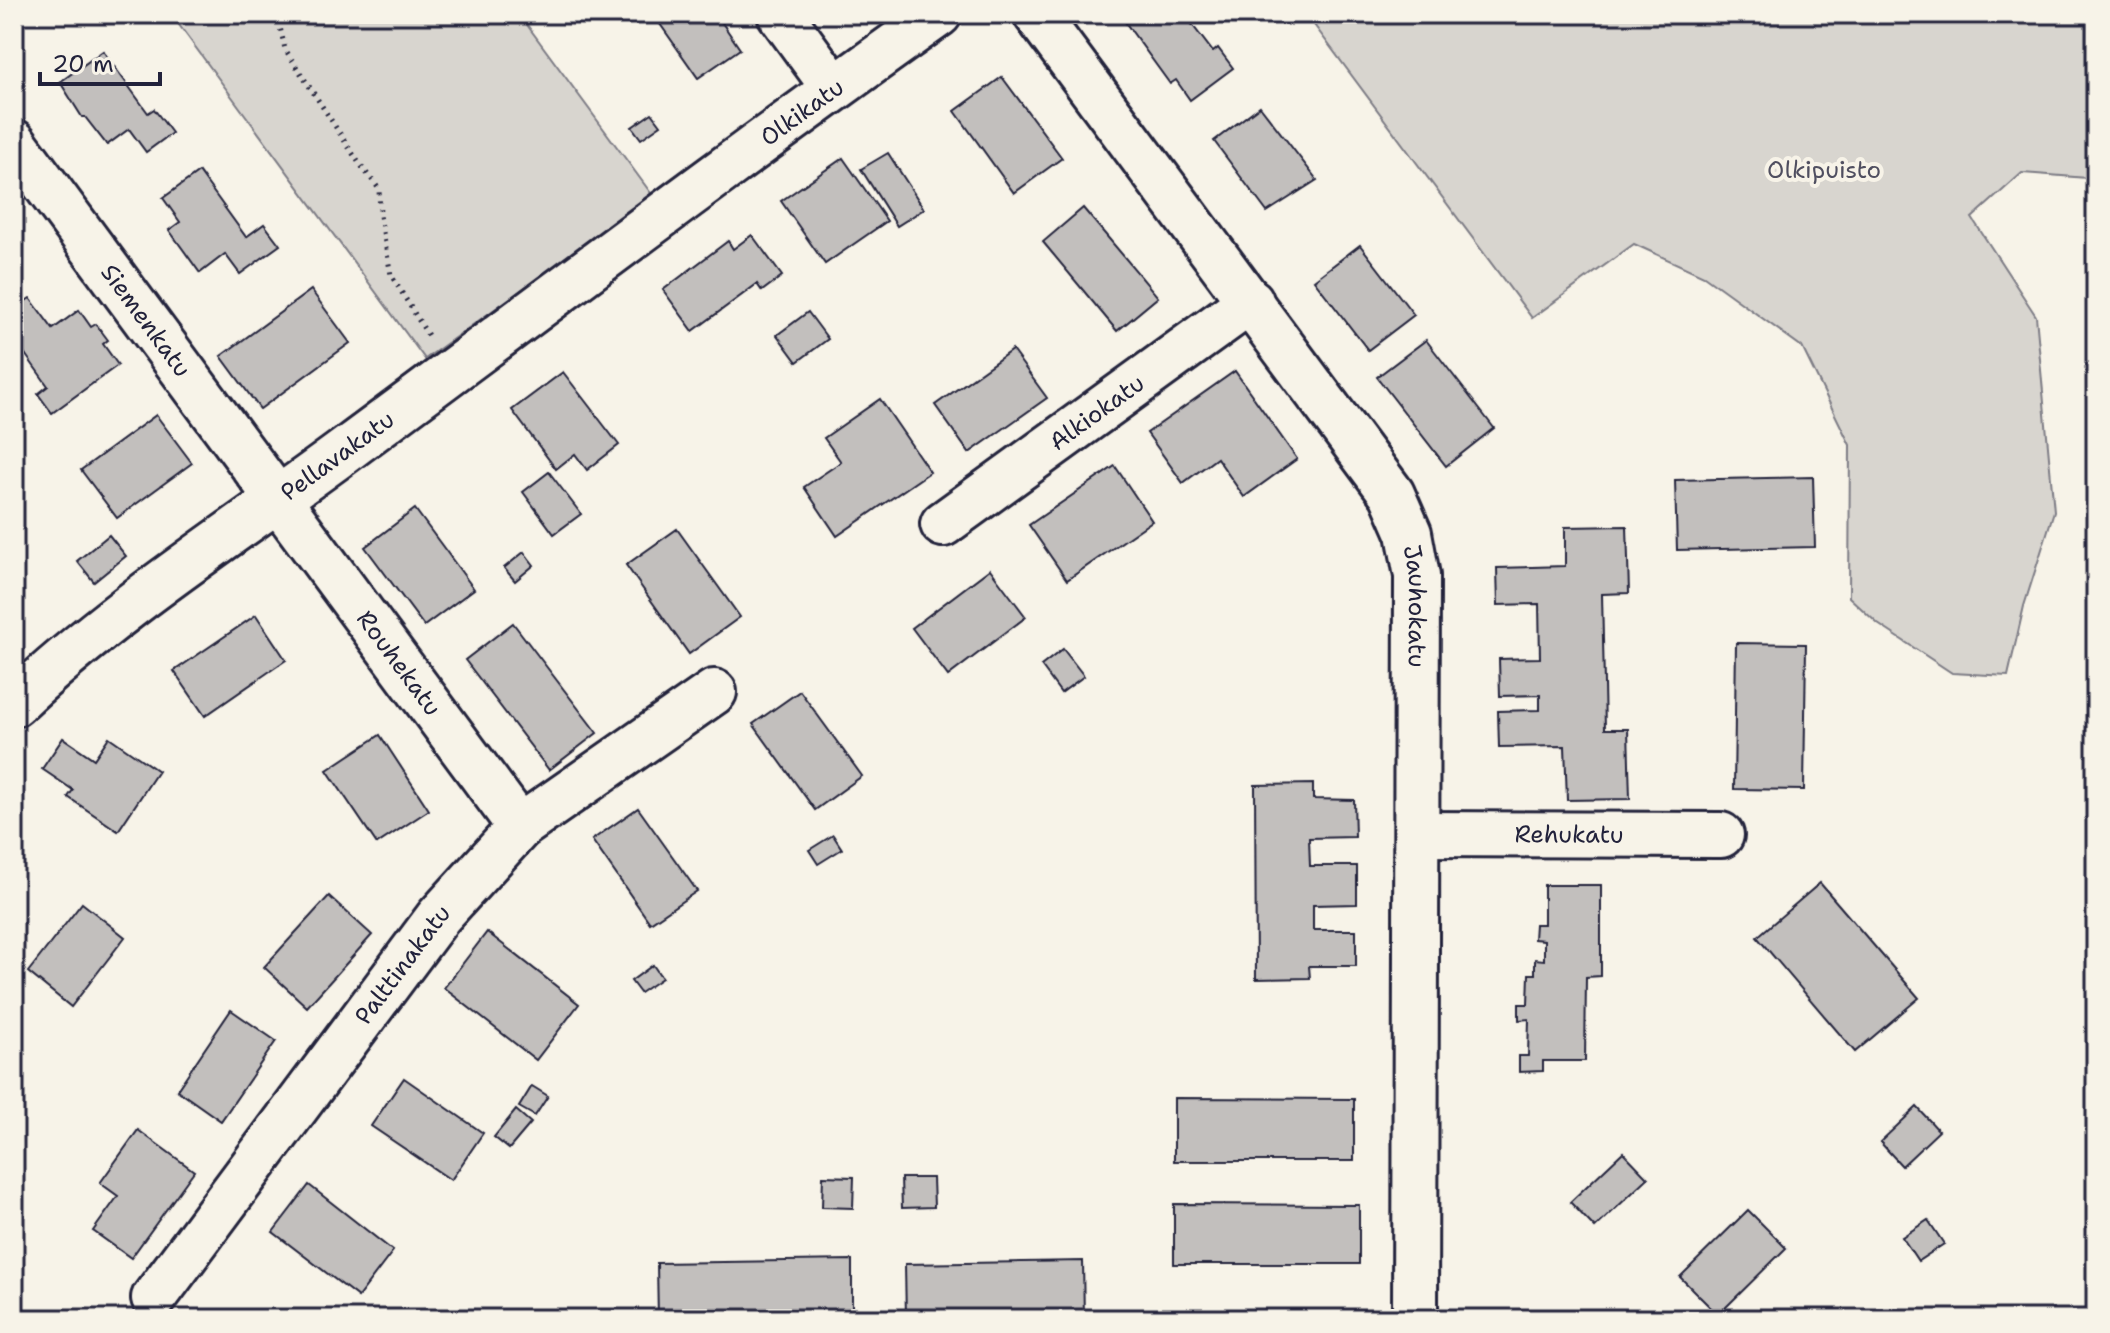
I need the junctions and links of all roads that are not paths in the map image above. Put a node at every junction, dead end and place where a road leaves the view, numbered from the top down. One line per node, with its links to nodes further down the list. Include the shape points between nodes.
1 (780, 14): 4 (street)
2 (939, 14): 4 (street, Olkikatu)
3 (1036, 14): 7 (street, Jauhokatu)
4 (834, 88): 6 (street, Olkikatu)
5 (14, 142): 8 (street, Siemenkatu)
6 (665, 211): 8 (street, Pellavakatu)
7 (1251, 301): 9 (street, Alkiokatu); 13 (street, Jauhokatu, via 1392,494 1409,533 1417,576)
8 (279, 499): 11 (street, Pellavakatu, via 96,631); 12 (street, Rouhekatu)
9 (943, 524)
10 (714, 692): 12 (street, Palttinakatu)
11 (14, 704)
12 (520, 827): 15 (street, Palttinakatu, via 439,916)
13 (1417, 834): 14 (street, Rehukatu); 16 (street, Jauhokatu)
14 (1721, 835)
15 (154, 1298)
16 (1415, 1319)

